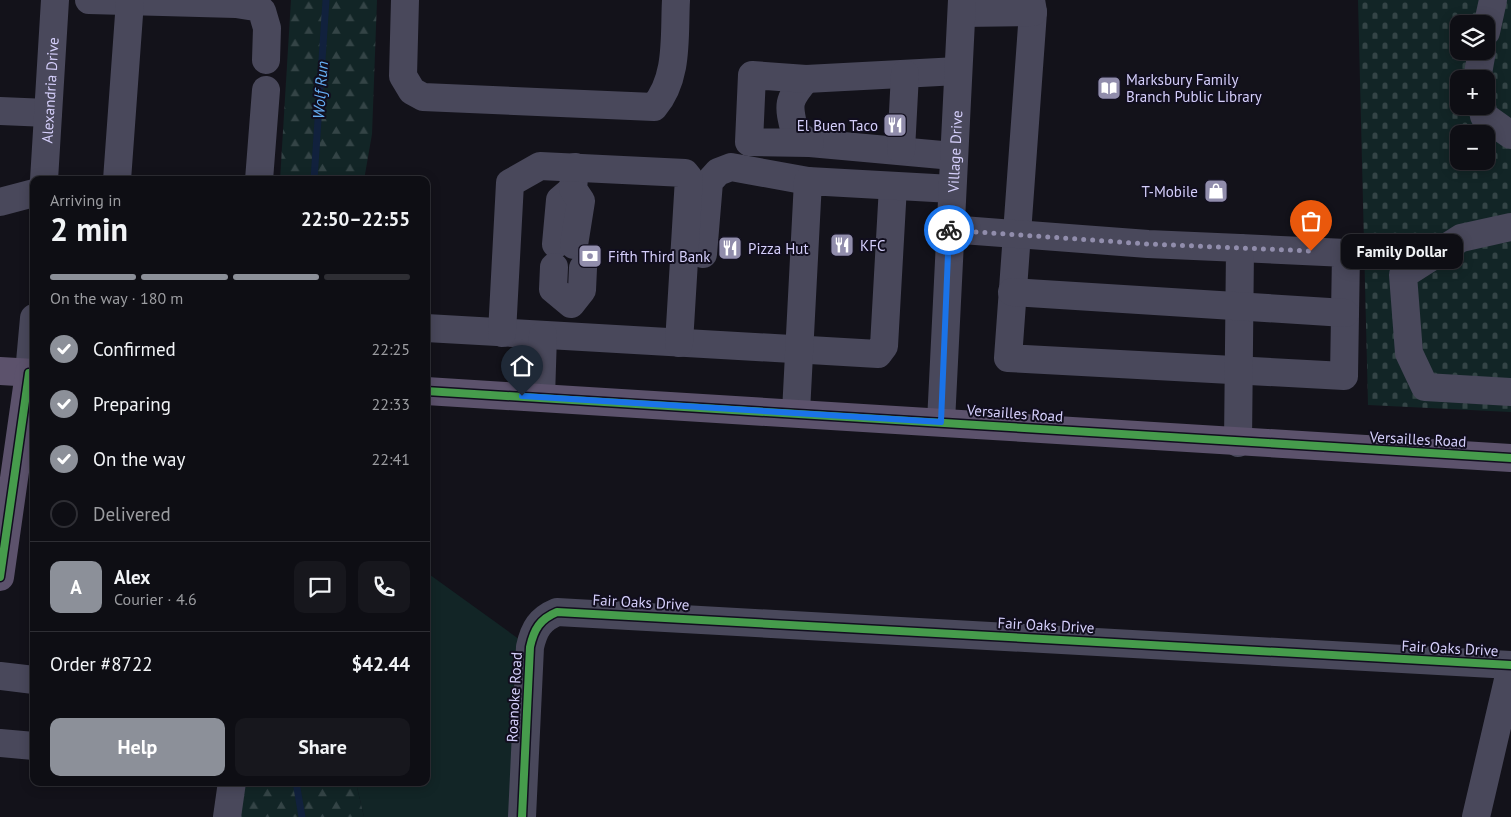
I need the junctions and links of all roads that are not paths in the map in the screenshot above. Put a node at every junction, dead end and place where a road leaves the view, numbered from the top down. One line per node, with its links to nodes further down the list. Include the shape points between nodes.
1 (55, 0): 16 (street, Alexandria Drive)
2 (89, 0): 6 (street)
3 (405, 0): 4 (street, via 403,76 412,91 423,98 654,107 672,75)
4 (676, 0)
5 (1493, 0): 9 (street)
6 (130, 1): 10 (street, via 255,7 262,12 267,28); 23 (street)
7 (1032, 6): 8 (street); 33 (street)
8 (962, 7): 11 (street, Village Drive)
9 (1490, 15)
10 (266, 60)
11 (958, 71): 12 (street); 21 (street, Village Drive)
12 (905, 74): 13 (street); 20 (street)
13 (806, 79): 19 (street, via 791,96 791,115 795,133); 19 (street, via 752,75 749,142)
14 (266, 90): 24 (street)
15 (0, 111): 16 (street)
16 (48, 113): 22 (street, Alexandria Drive)
17 (1484, 115): 18 (street)
18 (1511, 135)
19 (810, 142): 20 (street)
20 (901, 150): 21 (street)
21 (953, 156): 28 (street, Village Drive)
22 (44, 176)
23 (117, 176)
24 (260, 176)
25 (808, 181): 27 (street); 41 (street, via 732,167 718,172 709,182); 42 (street)
26 (576, 186): 39 (street, via 540,166 510,183); 40 (street, via 560,200 571,256 582,290 571,304); 41 (street, via 685,173 689,178)
27 (893, 186): 28 (street); 42 (street, via 884,346 878,354)
28 (952, 189): 32 (street, Village Drive)
29 (30, 194): 30 (street)
30 (0, 202)
31 (1511, 227): 48 (street, via 1461,238 1403,275 1409,353 1425,386)
32 (950, 229): 33 (street); 51 (street, Village Drive)
33 (1017, 234): 34 (street); 35 (street)
34 (1240, 248): 36 (street); 37 (street, via 1346,253)
35 (1012, 292): 36 (street); 43 (street, via 1008,358)
36 (1238, 307): 37 (street); 43 (street)
37 (1345, 313): 43 (street, via 1344,376)
38 (430, 328): 39 (street)
39 (502, 333): 40 (street)
40 (556, 336): 41 (street); 49 (street)
41 (687, 343): 42 (street)
42 (800, 350): 50 (street)
43 (1238, 370): 52 (street)
44 (0, 371): 45 (main road)
45 (30, 373)
46 (30, 385): 54 (main road)
47 (430, 391): 49 (main road, Versailles Road)
48 (1511, 392)
49 (541, 398): 50 (main road, Versailles Road)
50 (796, 412): 51 (main road, Versailles Road)
51 (941, 422): 52 (main road, Versailles Road)
52 (1238, 443): 53 (main road, Versailles Road)
53 (1511, 458)
54 (1, 564)
55 (579, 612): 56 (street, Fair Oaks Drive); 63 (street, Roanoke Road, via 557,612 545,617 532,637)
56 (1511, 666): 64 (street)
57 (0, 676): 58 (street)
58 (30, 680)
59 (0, 743): 60 (street)
60 (30, 746)
61 (232, 786): 62 (street)
62 (228, 817)
63 (522, 817)
64 (1476, 817)

